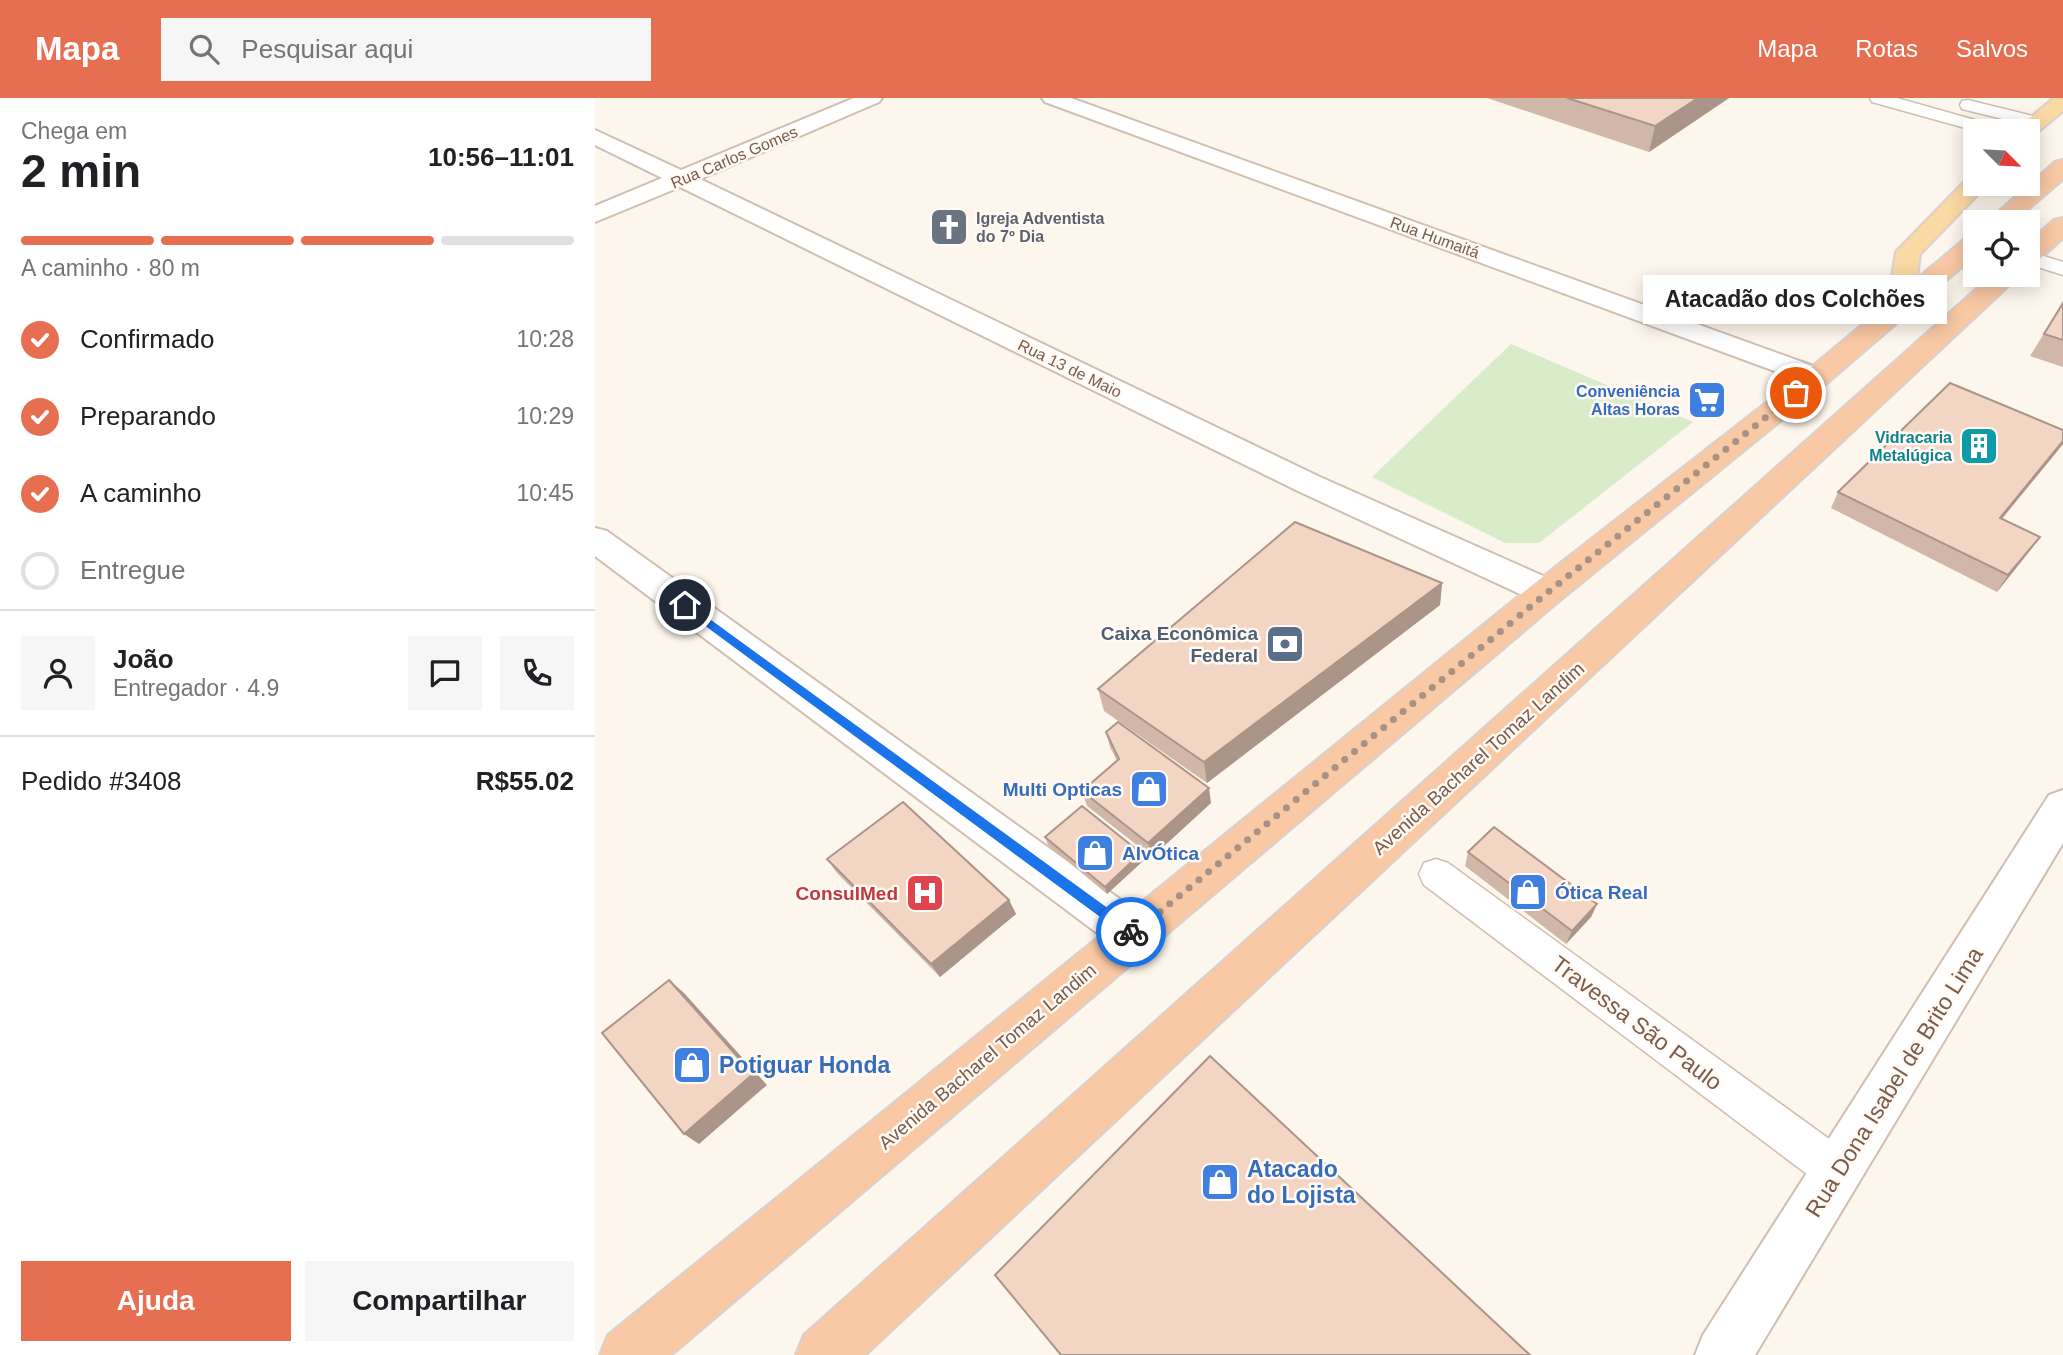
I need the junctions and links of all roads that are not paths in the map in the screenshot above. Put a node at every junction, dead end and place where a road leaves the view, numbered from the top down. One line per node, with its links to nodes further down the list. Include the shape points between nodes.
1 (872, 98): 11 (street, Rua Carlos Gomes)
2 (1052, 98): 22 (street, Rua Humaitá)
3 (1878, 98): 8 (lane)
4 (1956, 101): 6 (lane)
5 (2063, 101): 7 (main road)
6 (2007, 119)
7 (2040, 119)
8 (1963, 122)
9 (595, 137): 11 (street, Rua 13 de Maio)
10 (2063, 167): 13 (highway)
11 (680, 180): 14 (street, Rua Carlos Gomes); 24 (street, Rua 13 de Maio, via 1309,484)
12 (1963, 196): 21 (main road, via 1908,252)
13 (2013, 210)
14 (595, 215)
15 (2063, 225): 16 (highway)
16 (2040, 245)
17 (1963, 253): 21 (highway, Avenida Bacharel Tomaz Landim)
18 (2040, 260): 19 (lane)
19 (2063, 269)
20 (1994, 287): 30 (highway, Avenida Bacharel Tomaz Landim)
21 (1900, 307): 22 (highway, Avenida Bacharel Tomaz Landim)
22 (1817, 377): 24 (highway, Avenida Bacharel Tomaz Landim)
23 (595, 539): 27 (street)
24 (1547, 593): 27 (highway, Avenida Bacharel Tomaz Landim)
25 (2063, 807): 28 (street, Rua Dona Isabel de Brito Lima)
26 (1436, 874): 28 (lane, Travessa São Paulo)
27 (1133, 934): 29 (highway, Avenida Bacharel Tomaz Landim)
28 (1839, 1172): 31 (street, Rua Dona Isabel de Brito Lima)
29 (628, 1355)
30 (824, 1355)
31 (1723, 1355)

